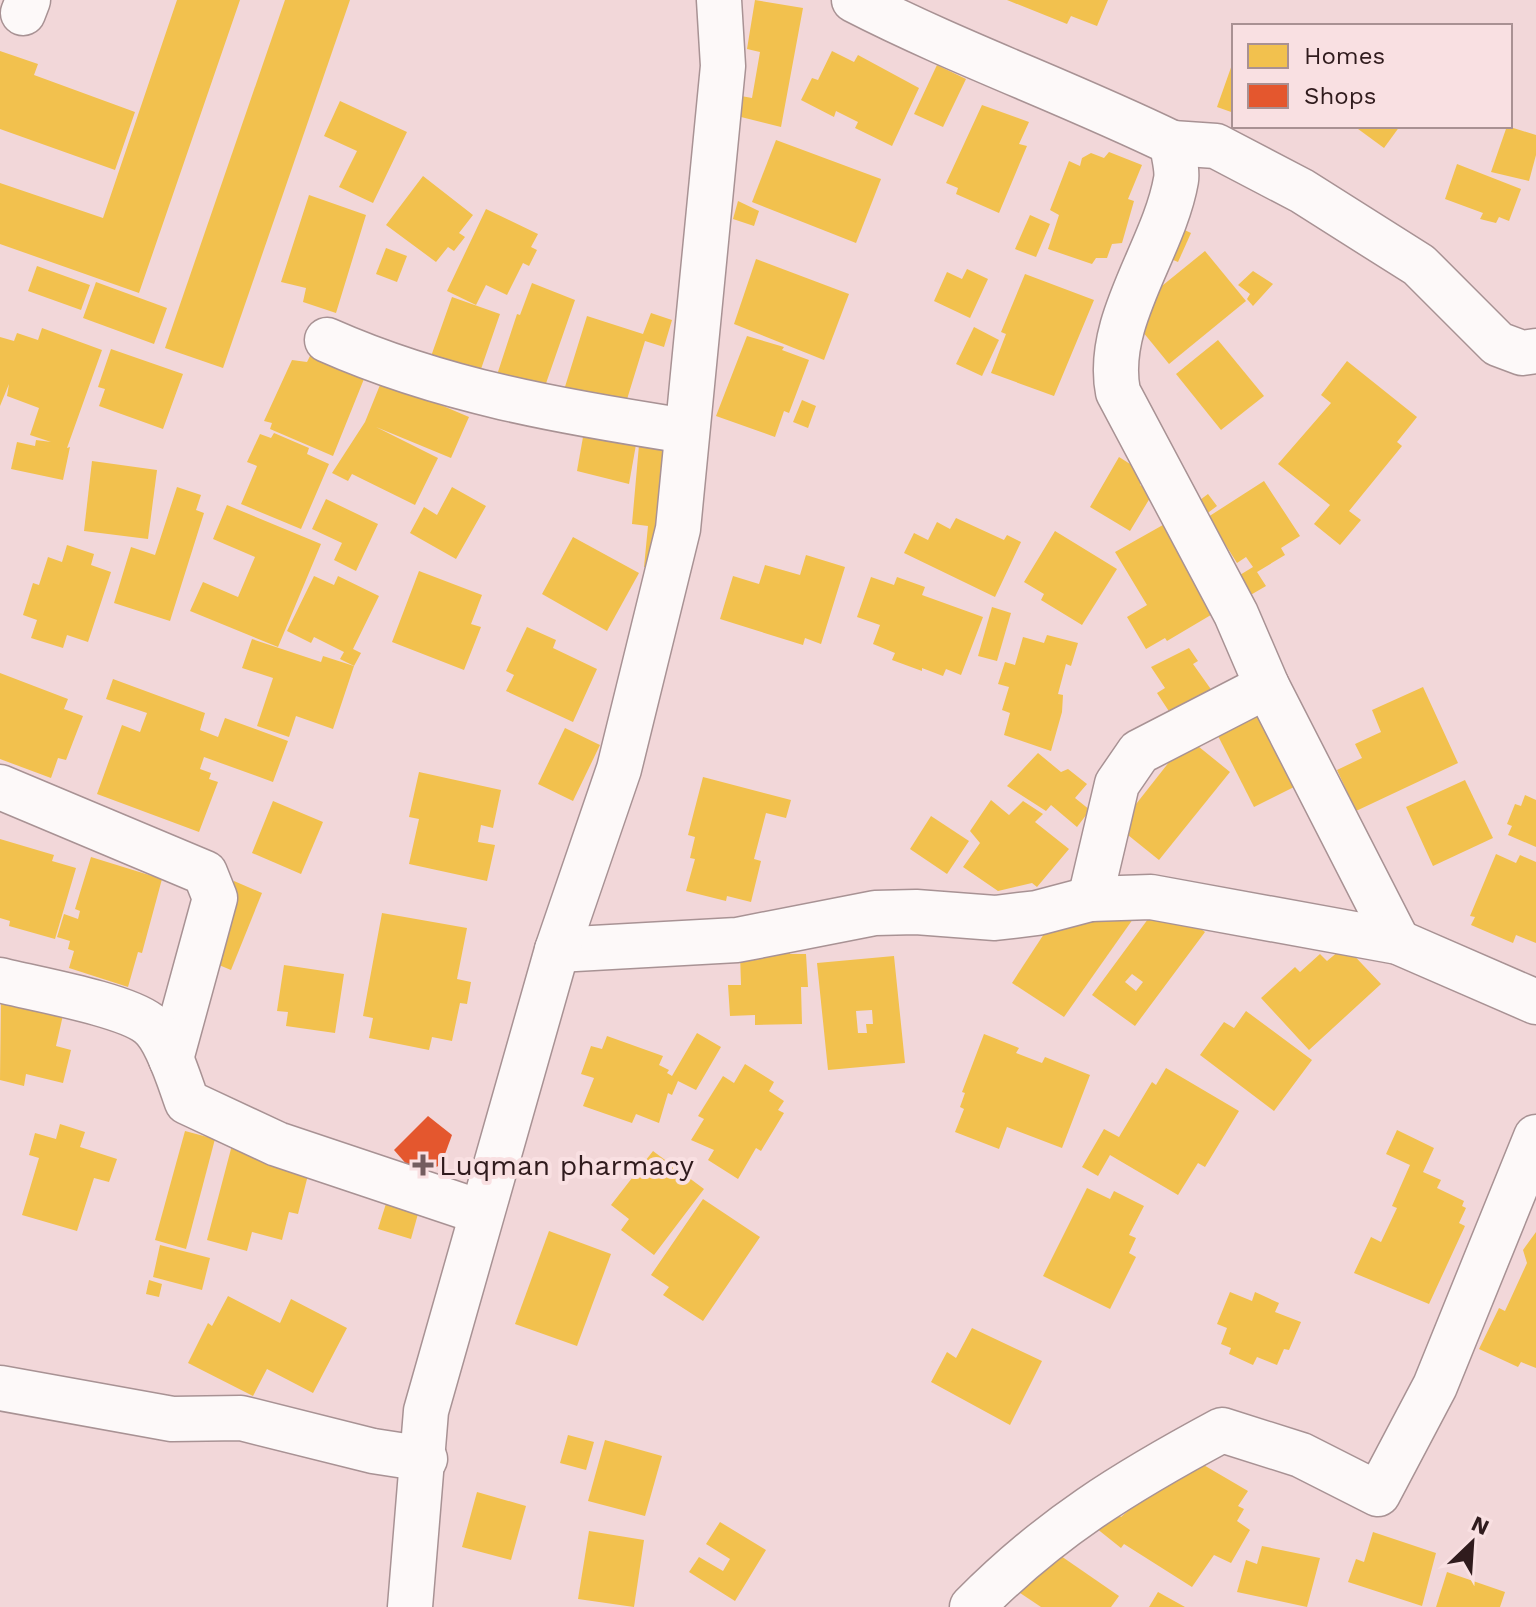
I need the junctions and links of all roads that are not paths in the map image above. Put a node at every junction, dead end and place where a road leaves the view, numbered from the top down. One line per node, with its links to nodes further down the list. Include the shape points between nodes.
1 (719, 0): 6 (street, via 723,66)
2 (854, 0): 3 (street)
3 (1172, 143): 5 (street, via 1216,146 1302,191 1419,265 1498,344 1522,353); 7 (street, via 1176,178 1113,366 1118,392 1236,614)
4 (327, 340): 6 (street, via 380,364 519,403)
5 (1536, 351)
6 (686, 431): 11 (street, via 678,529 619,769)
7 (1267, 686): 9 (street, via 1139,752 1117,784); 10 (street)
8 (0, 787): 14 (street, via 205,873 215,898)
9 (1090, 899): 10 (street, via 1151,897); 11 (street, via 995,918 875,913 737,940)
10 (1398, 942): 13 (street)
11 (557, 950): 16 (street)
12 (0, 980): 14 (street, via 100,1005 150,1024)
13 (1536, 1002)
14 (171, 1059): 16 (street, via 187,1102 277,1144)
15 (1536, 1137): 20 (street, via 1435,1386 1378,1494 1301,1455 1222,1430 1077,1514)
16 (480, 1212): 18 (street, via 426,1411)
17 (0, 1388): 18 (street, via 172,1419 241,1418)
18 (425, 1459): 19 (street)
19 (410, 1607)
20 (972, 1607)

